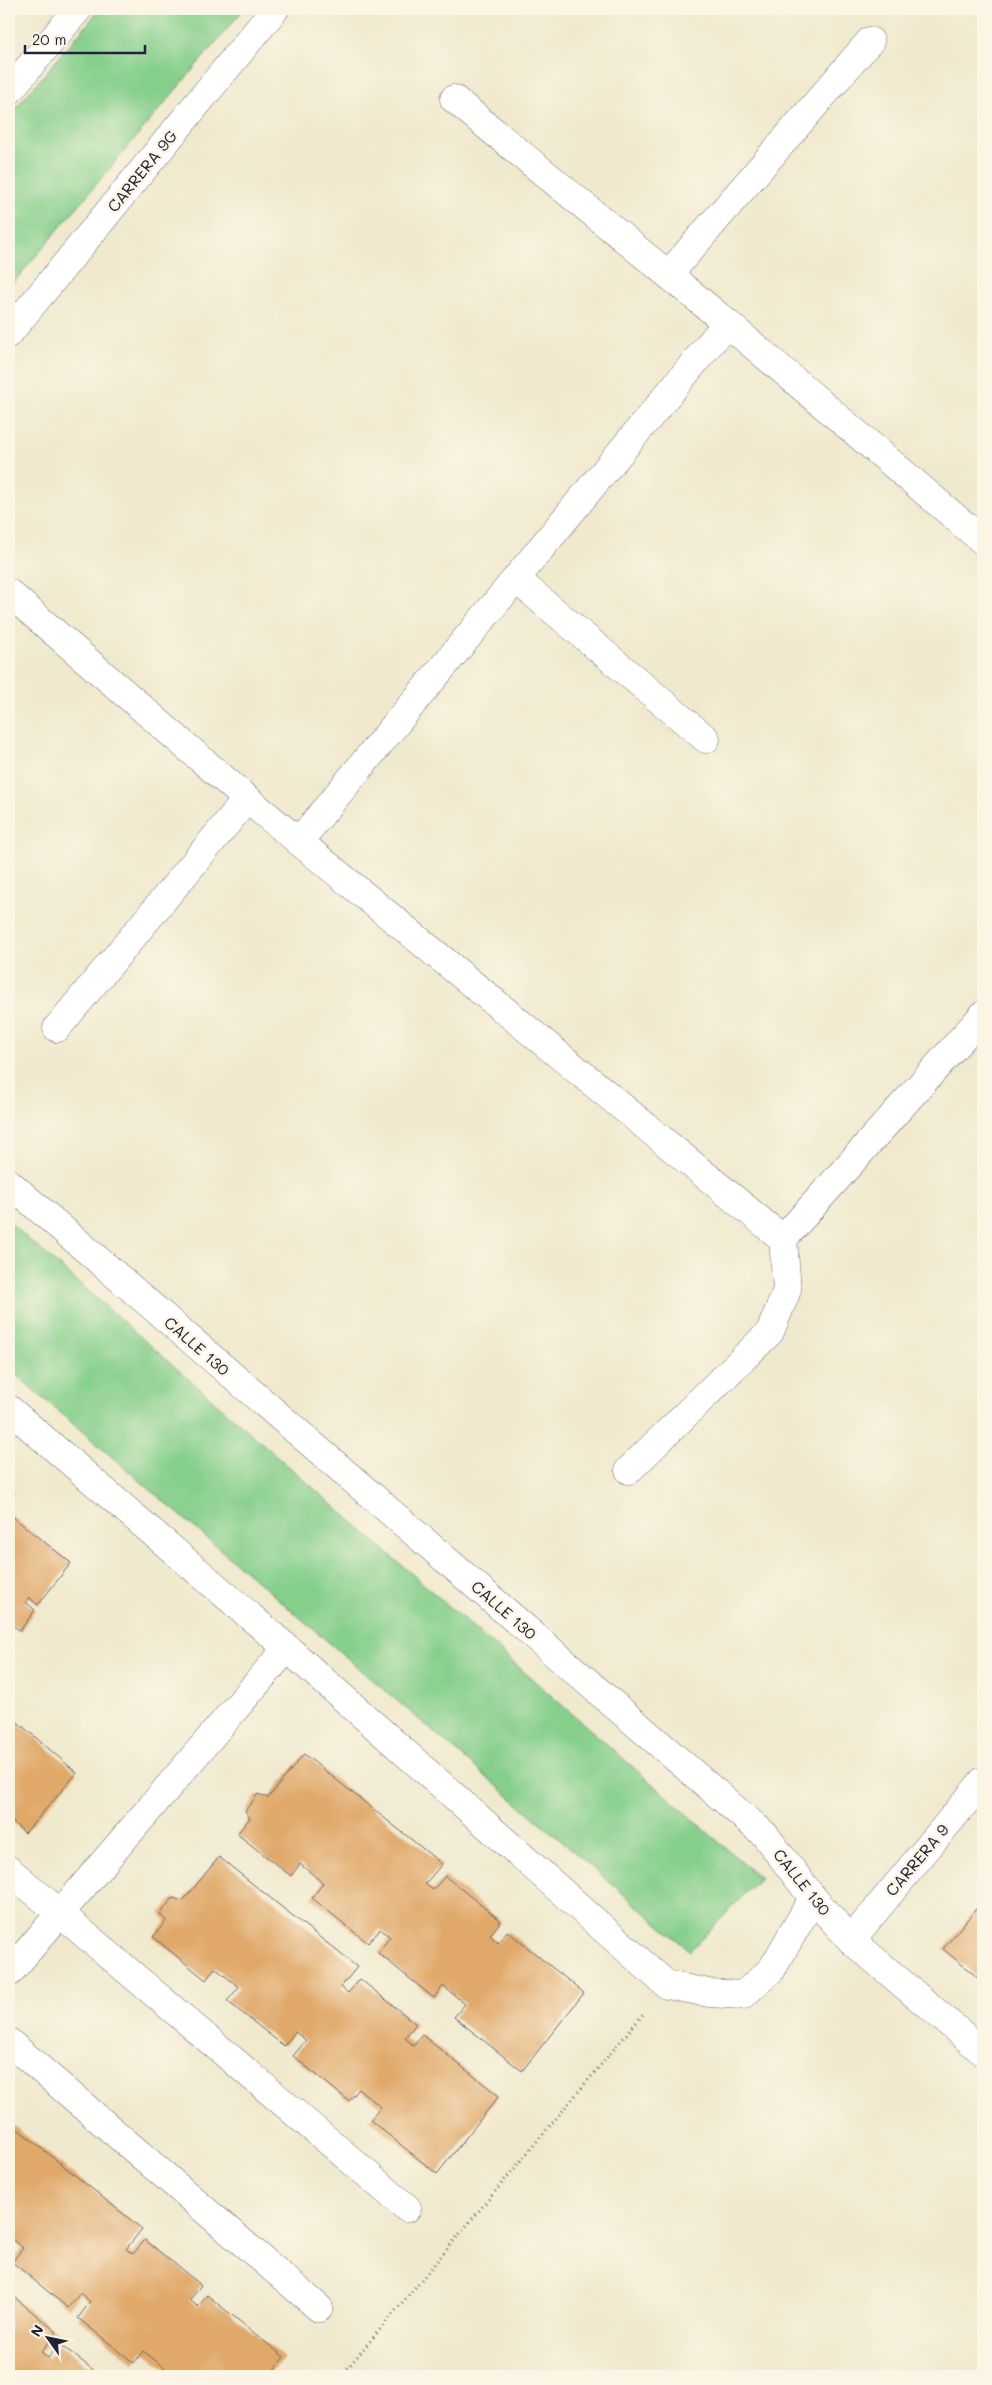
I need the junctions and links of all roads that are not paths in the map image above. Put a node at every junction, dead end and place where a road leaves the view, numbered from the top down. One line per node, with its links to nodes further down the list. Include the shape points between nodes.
1 (78, 9): 4 (street)
2 (275, 9): 8 (street, CARRERA 9G)
3 (870, 41): 6 (street)
4 (9, 90)
5 (454, 99): 6 (street)
6 (669, 274): 7 (street)
7 (727, 323): 9 (street); 10 (street)
8 (9, 333)
9 (983, 541)
10 (516, 579): 12 (street); 14 (street)
11 (9, 592): 13 (street)
12 (706, 739)
13 (247, 799): 14 (street); 16 (street)
14 (300, 840): 18 (street)
15 (983, 1016): 18 (street)
16 (57, 1028)
17 (9, 1183): 24 (street, CALLE 130, via 765,1835)
18 (783, 1239): 20 (street, via 787,1290 770,1332)
19 (9, 1409): 21 (street)
20 (628, 1470)
21 (287, 1648): 24 (street, via 667,1986 743,1995 772,1969); 25 (street)
22 (983, 1781): 26 (street, CARRERA 9)
23 (9, 1870): 25 (street)
24 (813, 1898): 26 (street, CALLE 130)
25 (60, 1913): 27 (street); 30 (street)
26 (851, 1940): 29 (street, CALLE 130)
27 (9, 1973)
28 (9, 2042): 31 (street)
29 (983, 2052)
30 (407, 2208)
31 (319, 2308)

